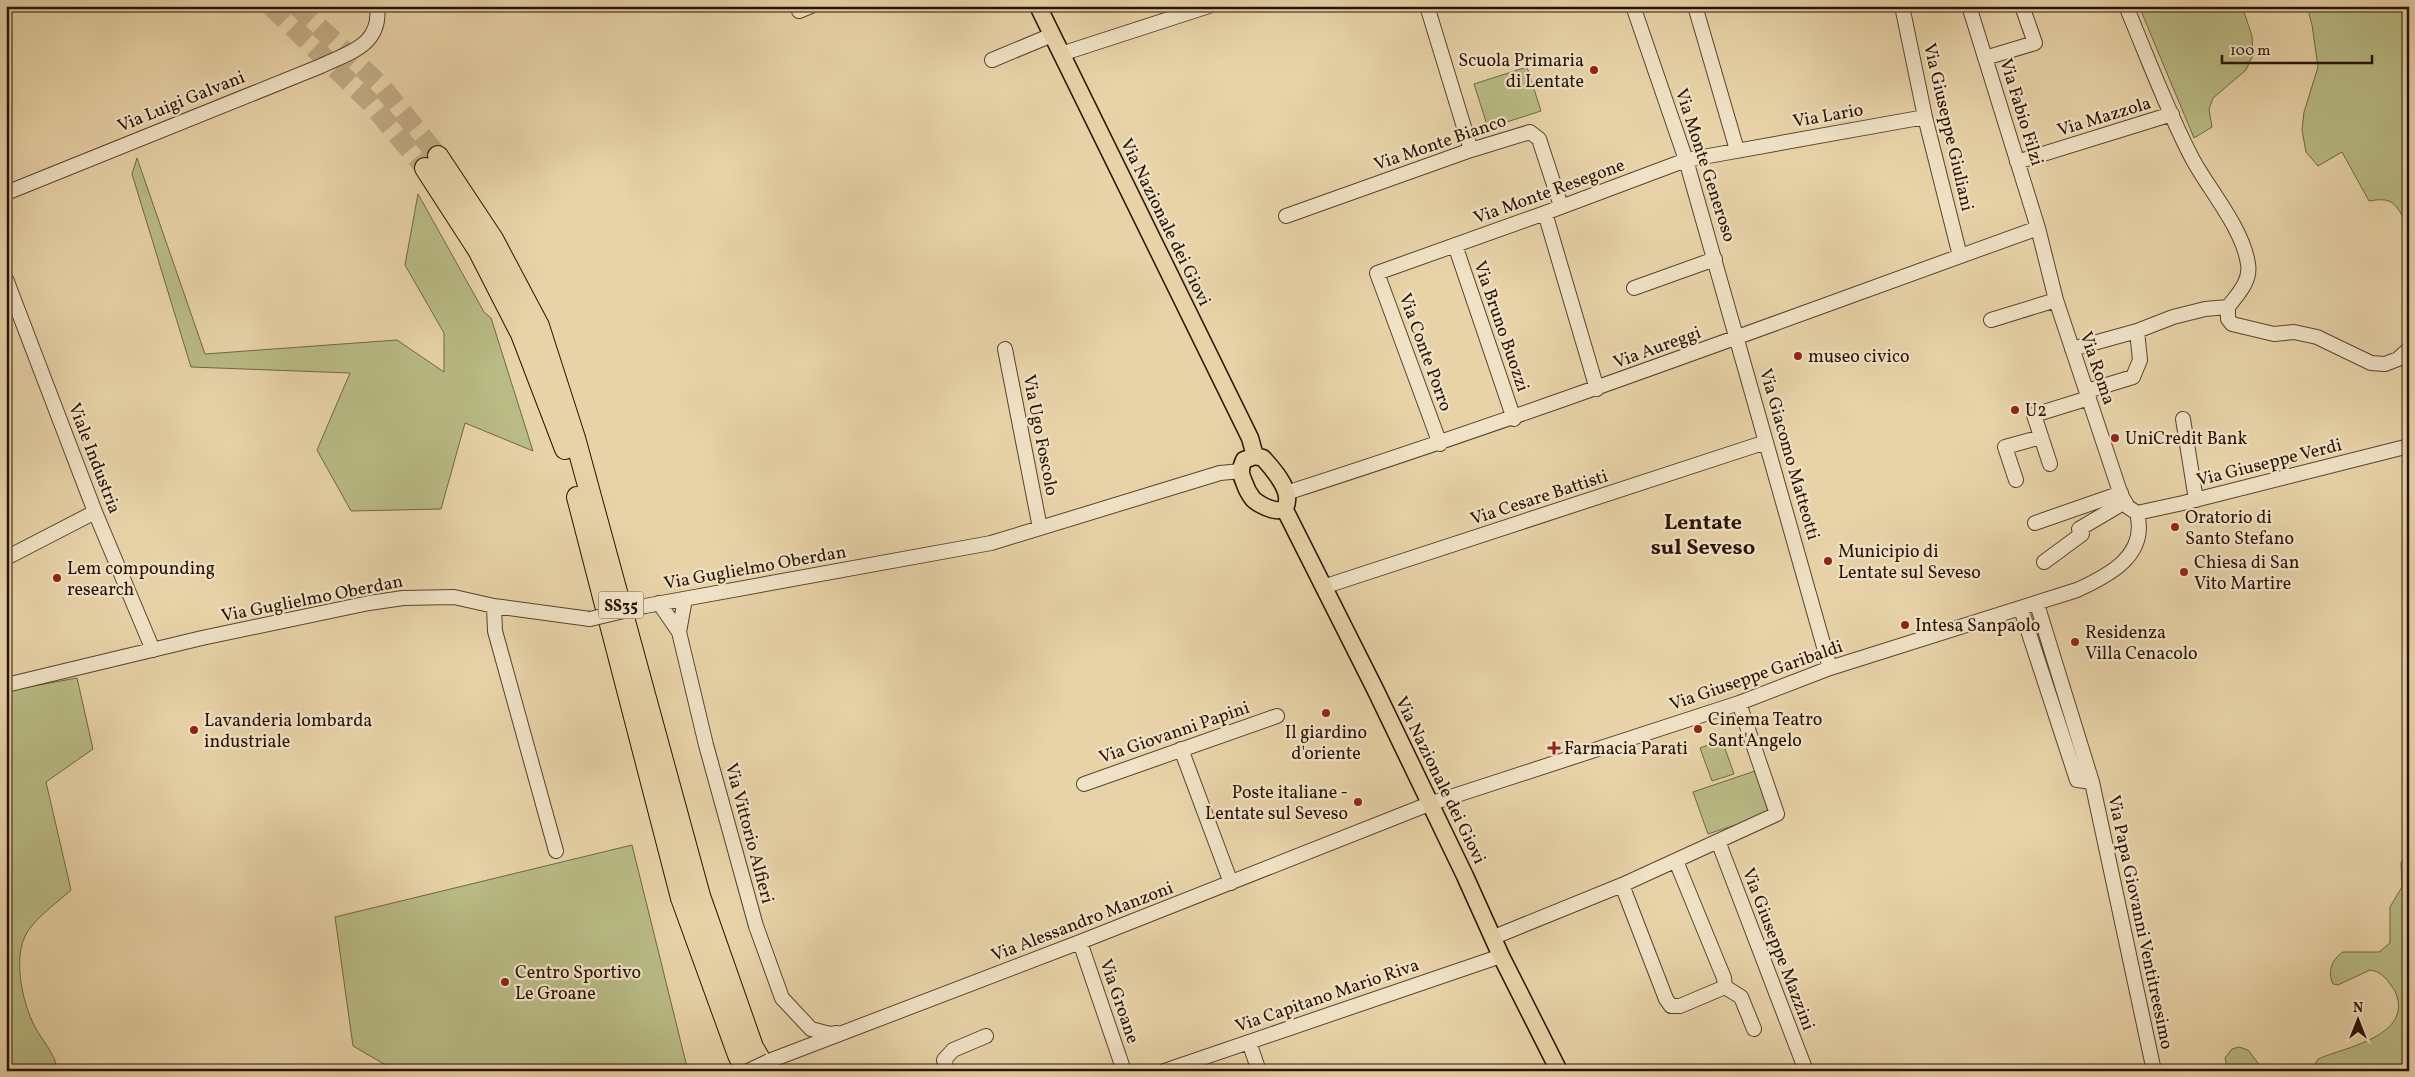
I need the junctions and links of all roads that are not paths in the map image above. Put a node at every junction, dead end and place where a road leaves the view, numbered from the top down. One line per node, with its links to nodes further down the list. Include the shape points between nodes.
1 (377, 6): 21 (street, Via Luigi Galvani, via 377,22 368,41 321,66)
2 (1038, 6): 11 (main road, Via Nazionale dei Giovi)
3 (1209, 6): 12 (street)
4 (1427, 6): 17 (street)
5 (1633, 6): 19 (street, Via Monte Generoso)
6 (1695, 6): 18 (street)
7 (1902, 6): 16 (street, Via Giuseppe Giuliani)
8 (1969, 6): 13 (street, Via Fabio Filzi)
9 (2022, 6): 13 (street, via 2034,43)
10 (2126, 6): 15 (street)
11 (1052, 35): 12 (main road, Via Nazionale dei Giovi); 14 (street)
12 (1061, 54): 48 (main road, Via Nazionale dei Giovi, via 1250,438)
13 (1985, 58): 20 (street, Via Fabio Filzi)
14 (992, 60)
15 (2172, 114): 20 (street, Via Mazzola); 33 (street, via 2193,160 2233,223 2248,263 2249,275 2245,284)
16 (1925, 117): 18 (street, Via Lario); 27 (street, Via Giuseppe Giuliani)
17 (1471, 150): 22 (street, Via Monte Bianco, via 1530,132 1539,139); 24 (street, Via Monte Bianco)
18 (1737, 150): 19 (street, Via Monte Resegone)
19 (1686, 160): 22 (street, Via Monte Resegone); 28 (street, Via Monte Generoso)
20 (2017, 162): 25 (street, Via Fabio Filzi)
21 (6, 193)
22 (1561, 206): 23 (street, Via Monte Resegone)
23 (1545, 213): 26 (street, Via Monte Resegone); 40 (street)
24 (1286, 216)
25 (2038, 228): 27 (street, Via Aureggi); 32 (street, Via Roma)
26 (1455, 246): 29 (street, Via Monte Resegone); 42 (street, Via Bruno Buozzi)
27 (1960, 256): 36 (street, Via Aureggi)
28 (1715, 259): 31 (street); 36 (street, Via Monte Generoso)
29 (1377, 273): 46 (street, Via Conte Porro)
30 (6, 279): 55 (street, Viale Industria)
31 (1634, 288)
32 (2056, 300): 34 (street); 37 (street, Via Roma)
33 (2228, 307): 35 (street, via 2173,317); 38 (street, via 2228,318 2232,324 2274,334 2294,332 2317,337 2371,363 2385,364 2398,359)
34 (1991, 320)
35 (2137, 331): 37 (street); 41 (street, via 2140,360 2133,377)
36 (1738, 337): 40 (street, Via Aureggi); 45 (street, Via Giacomo Matteotti)
37 (2072, 349): 41 (street, Via Roma)
38 (2409, 349)
39 (1005, 350): 58 (street, Via Ugo Foscolo)
40 (1598, 389): 42 (street, Via Aureggi)
41 (2086, 390): 44 (street, via 2034,415); 52 (street, Via Roma)
42 (1514, 418): 46 (street, Via Aureggi)
43 (2182, 419): 53 (street)
44 (2042, 437): 49 (street); 51 (street, via 2005,447)
45 (1766, 442): 61 (street, Via Cesare Battisti); 69 (street, Via Giacomo Matteotti)
46 (1440, 444): 54 (street, Via Aureggi)
47 (2409, 446): 53 (street, Via Giuseppe Verdi)
48 (1255, 456): 50 (main road, via 1244,460); 54 (main road, Via Nazionale dei Giovi, via 1270,465)
49 (2050, 464)
50 (1241, 471): 54 (main road, via 1253,499 1273,510); 58 (street, Via Guglielmo Oberdan, via 1220,473)
51 (2016, 480)
52 (2122, 497): 56 (street); 57 (street); 60 (street, via 2078,529 2082,534)
53 (2196, 500): 56 (street, Via Giuseppe Verdi)
54 (1285, 501): 61 (main road, Via Nazionale dei Giovi)
55 (95, 512): 59 (street); 68 (street, Viale Industria)
56 (2137, 513): 63 (street, Via Giuseppe Garibaldi, via 2140,533 2131,553 2115,569 2095,581)
57 (2035, 523)
58 (1040, 528): 62 (street, Via Guglielmo Oberdan, via 991,543)
59 (6, 558)
60 (2044, 562)
61 (1323, 587): 76 (main road, Via Nazionale dei Giovi)
62 (685, 599): 64 (street, Via Guglielmo Oberdan); 67 (street)
63 (2037, 604): 66 (street, Via Giuseppe Garibaldi); 74 (street, Via Papa Giovanni Ventitreesimo)
64 (652, 605): 65 (street, Via Guglielmo Oberdan, bridge, via 590,619); 67 (street, Via Vittorio Alfieri)
65 (494, 606): 68 (street, Via Guglielmo Oberdan, via 454,597 403,598); 78 (street, via 495,631)
66 (2021, 609): 69 (street, Via Giuseppe Garibaldi); 74 (street, Via Papa Giovanni Ventitreesimo, via 2077,780)
67 (679, 632): 87 (street, Via Vittorio Alfieri, via 756,926 782,998 811,1029 830,1034)
68 (153, 650): 70 (street, Via Guglielmo Oberdan)
69 (1830, 668): 71 (street, Via Giuseppe Garibaldi)
70 (6, 685)
71 (1740, 703): 76 (street, Via Giuseppe Garibaldi); 77 (street, via 1777,814)
72 (1277, 716): 73 (street, Via Giovanni Papini)
73 (1181, 749): 75 (street, Via Giovanni Papini); 80 (street)
74 (2092, 782): 98 (street, Via Papa Giovanni Ventitreesimo)
75 (1084, 784)
76 (1429, 804): 80 (street, Via Alessandro Manzoni); 82 (main road, Via Nazionale dei Giovi)
77 (1718, 841): 79 (street); 97 (street, Via Giuseppe Mazzini)
78 (556, 851)
79 (1676, 861): 81 (street); 85 (street)
80 (1231, 883): 83 (street, Via Alessandro Manzoni)
81 (1622, 885): 82 (street); 85 (street, via 1671,1006 1680,1006)
82 (1494, 937): 84 (main road, Via Nazionale dei Giovi)
83 (1080, 942): 87 (street, Via Alessandro Manzoni); 93 (street, Via Groane)
84 (1501, 956): 89 (street, Via Capitano Mario Riva); 96 (main road, Via Nazionale dei Giovi)
85 (1725, 987): 86 (street, via 1741,997)
86 (1754, 1029)
87 (848, 1032): 90 (street, Via Alessandro Manzoni)
88 (986, 1036): 92 (street, via 953,1050 944,1060)
89 (1249, 1042): 94 (street, Via Capitano Mario Riva); 95 (street)
90 (768, 1066): 91 (street, Via Alessandro Manzoni, bridge); 91 (highway, SS35, via 754,1047 700,896 575,438 539,326 493,240 432,162 521,334 563,441 681,898 738,1055)
91 (747, 1071)
92 (947, 1071)
93 (1124, 1071)
94 (1164, 1071)
95 (1259, 1071)
96 (1558, 1071)
97 (1806, 1071)
98 (2154, 1071)

